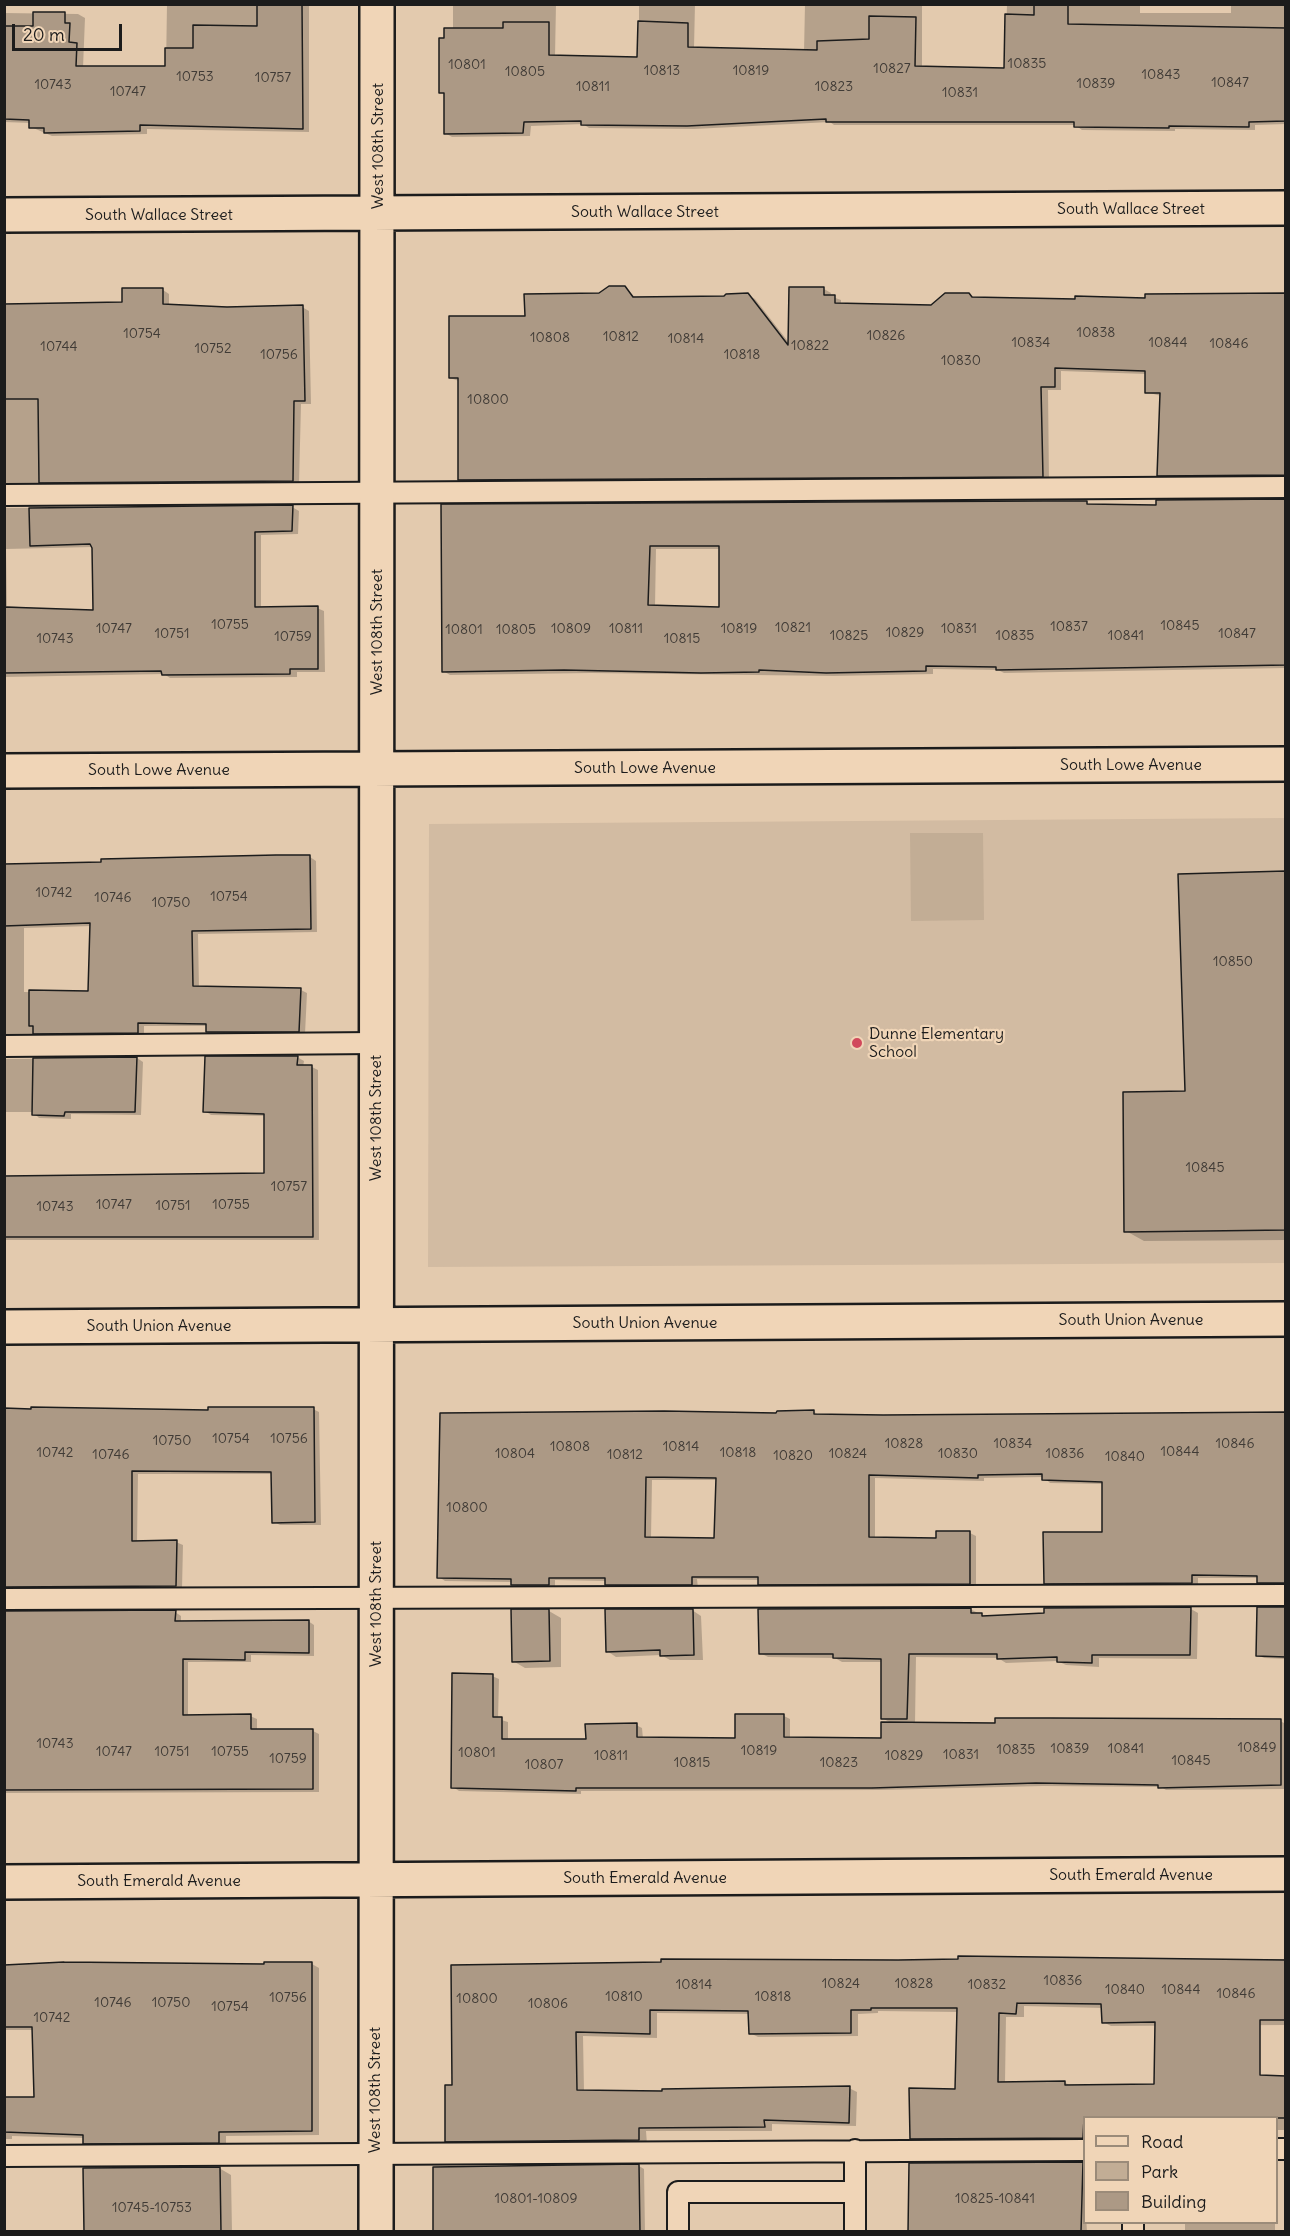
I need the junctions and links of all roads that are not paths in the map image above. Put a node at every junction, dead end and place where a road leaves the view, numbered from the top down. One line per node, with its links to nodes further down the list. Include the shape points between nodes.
1 (377, 4): 3 (street, West 108th Street)
2 (1286, 208): 3 (street, South Wallace Street)
3 (378, 213): 4 (street, South Wallace Street); 6 (street, West 108th Street)
4 (4, 215)
5 (1286, 487): 6 (lane)
6 (377, 493): 7 (lane); 9 (street, West 108th Street)
7 (4, 495)
8 (1286, 764): 9 (street, South Lowe Avenue)
9 (377, 769): 10 (street, South Lowe Avenue); 11 (street, West 108th Street)
10 (4, 771)
11 (376, 1043): 12 (lane); 14 (street, West 108th Street)
12 (4, 1046)
13 (1286, 1319): 14 (street, South Union Avenue)
14 (376, 1325): 15 (street, South Union Avenue); 17 (street, West 108th Street)
15 (4, 1327)
16 (1286, 1596): 17 (lane)
17 (376, 1597): 18 (lane); 20 (street, West 108th Street)
18 (4, 1599)
19 (1286, 1874): 20 (street, South Emerald Avenue)
20 (375, 1879): 21 (street, South Emerald Avenue); 24 (street, West 108th Street)
21 (4, 1882)
22 (855, 2150): 23 (lane); 24 (lane); 26 (lane)
23 (1083, 2150)
24 (375, 2155): 25 (lane); 27 (street, West 108th Street)
25 (4, 2157)
26 (855, 2192): 28 (lane, via 678,2192); 29 (lane)
27 (375, 2232)
28 (678, 2232)
29 (855, 2232)

